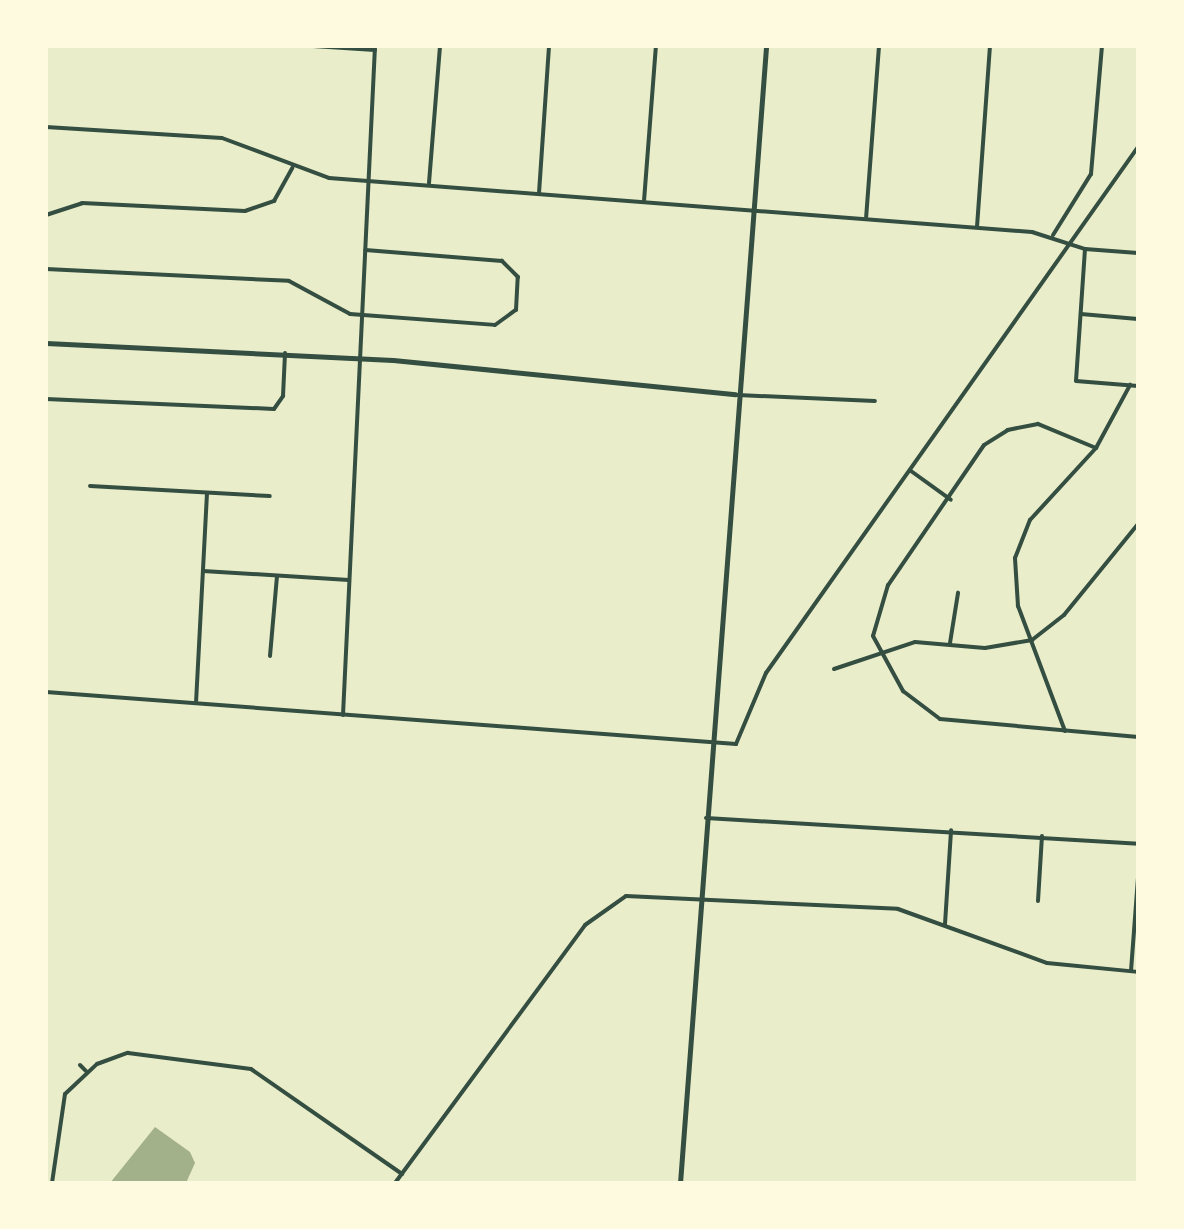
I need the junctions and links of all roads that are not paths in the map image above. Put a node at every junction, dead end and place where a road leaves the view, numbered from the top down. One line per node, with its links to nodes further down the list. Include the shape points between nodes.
1 (313, 46): 9 (street)
2 (440, 46): 14 (street)
3 (549, 46): 15 (street)
4 (656, 46): 16 (street)
5 (766, 46): 17 (main road)
6 (879, 46): 19 (street)
7 (990, 46): 20 (street)
8 (1102, 46): 21 (street, via 1091,174)
9 (375, 48): 13 (street)
10 (46, 127): 12 (street, via 222,138)
11 (1138, 147): 22 (street)
12 (292, 168): 13 (street); 18 (street, via 274,201 245,211 82,203)
13 (368, 180): 14 (street); 24 (street)
14 (429, 184): 15 (street)
15 (539, 193): 16 (street)
16 (644, 201): 17 (street)
17 (753, 211): 19 (street); 35 (main road)
18 (46, 215)
19 (866, 220): 20 (street)
20 (977, 228): 21 (street)
21 (1053, 235): 22 (street)
22 (1070, 242): 23 (street); 39 (street)
23 (1085, 249): 25 (street); 27 (street)
24 (365, 250): 28 (street); 28 (street, via 502,261 516,272 519,287 514,314 498,324)
25 (1138, 253)
26 (46, 269): 28 (street, via 289,281 324,306)
27 (1080, 314): 29 (street); 33 (street, via 1076,381)
28 (361, 315): 32 (street)
29 (1138, 319)
30 (46, 343): 31 (main road)
31 (285, 353): 32 (main road); 36 (street, via 277,410)
32 (359, 358): 35 (main road); 47 (street)
33 (1130, 385): 34 (street); 38 (street)
34 (1138, 386)
35 (735, 394): 37 (street); 59 (main road)
36 (46, 399)
37 (875, 401)
38 (1096, 448): 43 (street, via 1047,424 1008,430 984,445); 49 (street, via 1030,520 1017,549 1015,592)
39 (910, 471): 43 (street); 59 (street, via 766,673 739,740)
40 (90, 486): 41 (street)
41 (207, 493): 42 (street); 45 (street)
42 (270, 496)
43 (951, 500): 51 (street, via 880,602)
44 (1138, 524): 49 (street, via 1064,615)
45 (203, 571): 46 (street); 55 (street)
46 (277, 576): 47 (street); 52 (street)
47 (349, 580): 56 (street)
48 (958, 593): 50 (street)
49 (1032, 640): 50 (street, via 985,648); 57 (street)
50 (950, 643): 51 (street)
51 (876, 651): 53 (street); 57 (street, via 911,700 940,719)
52 (270, 656)
53 (834, 669)
54 (46, 692): 55 (street)
55 (196, 703): 56 (street)
56 (343, 715): 59 (street)
57 (1065, 731): 58 (street)
58 (1138, 737)
59 (711, 743): 60 (main road)
60 (706, 818): 61 (street); 65 (main road)
61 (951, 830): 62 (street); 67 (street)
62 (1042, 836): 63 (street); 66 (street)
63 (1138, 844)
64 (1138, 878): 68 (street)
65 (700, 897): 67 (street, via 898,909); 72 (street, via 634,894 593,915); 75 (main road)
66 (1038, 901)
67 (945, 924): 68 (street, via 1047,963)
68 (1131, 972): 69 (street)
69 (1138, 972)
70 (80, 1065): 71 (street)
71 (87, 1072): 72 (street, via 128,1053 241,1065 274,1081); 73 (street, via 58,1108)
72 (402, 1174): 74 (street)
73 (52, 1183)
74 (395, 1183)
75 (680, 1183)

